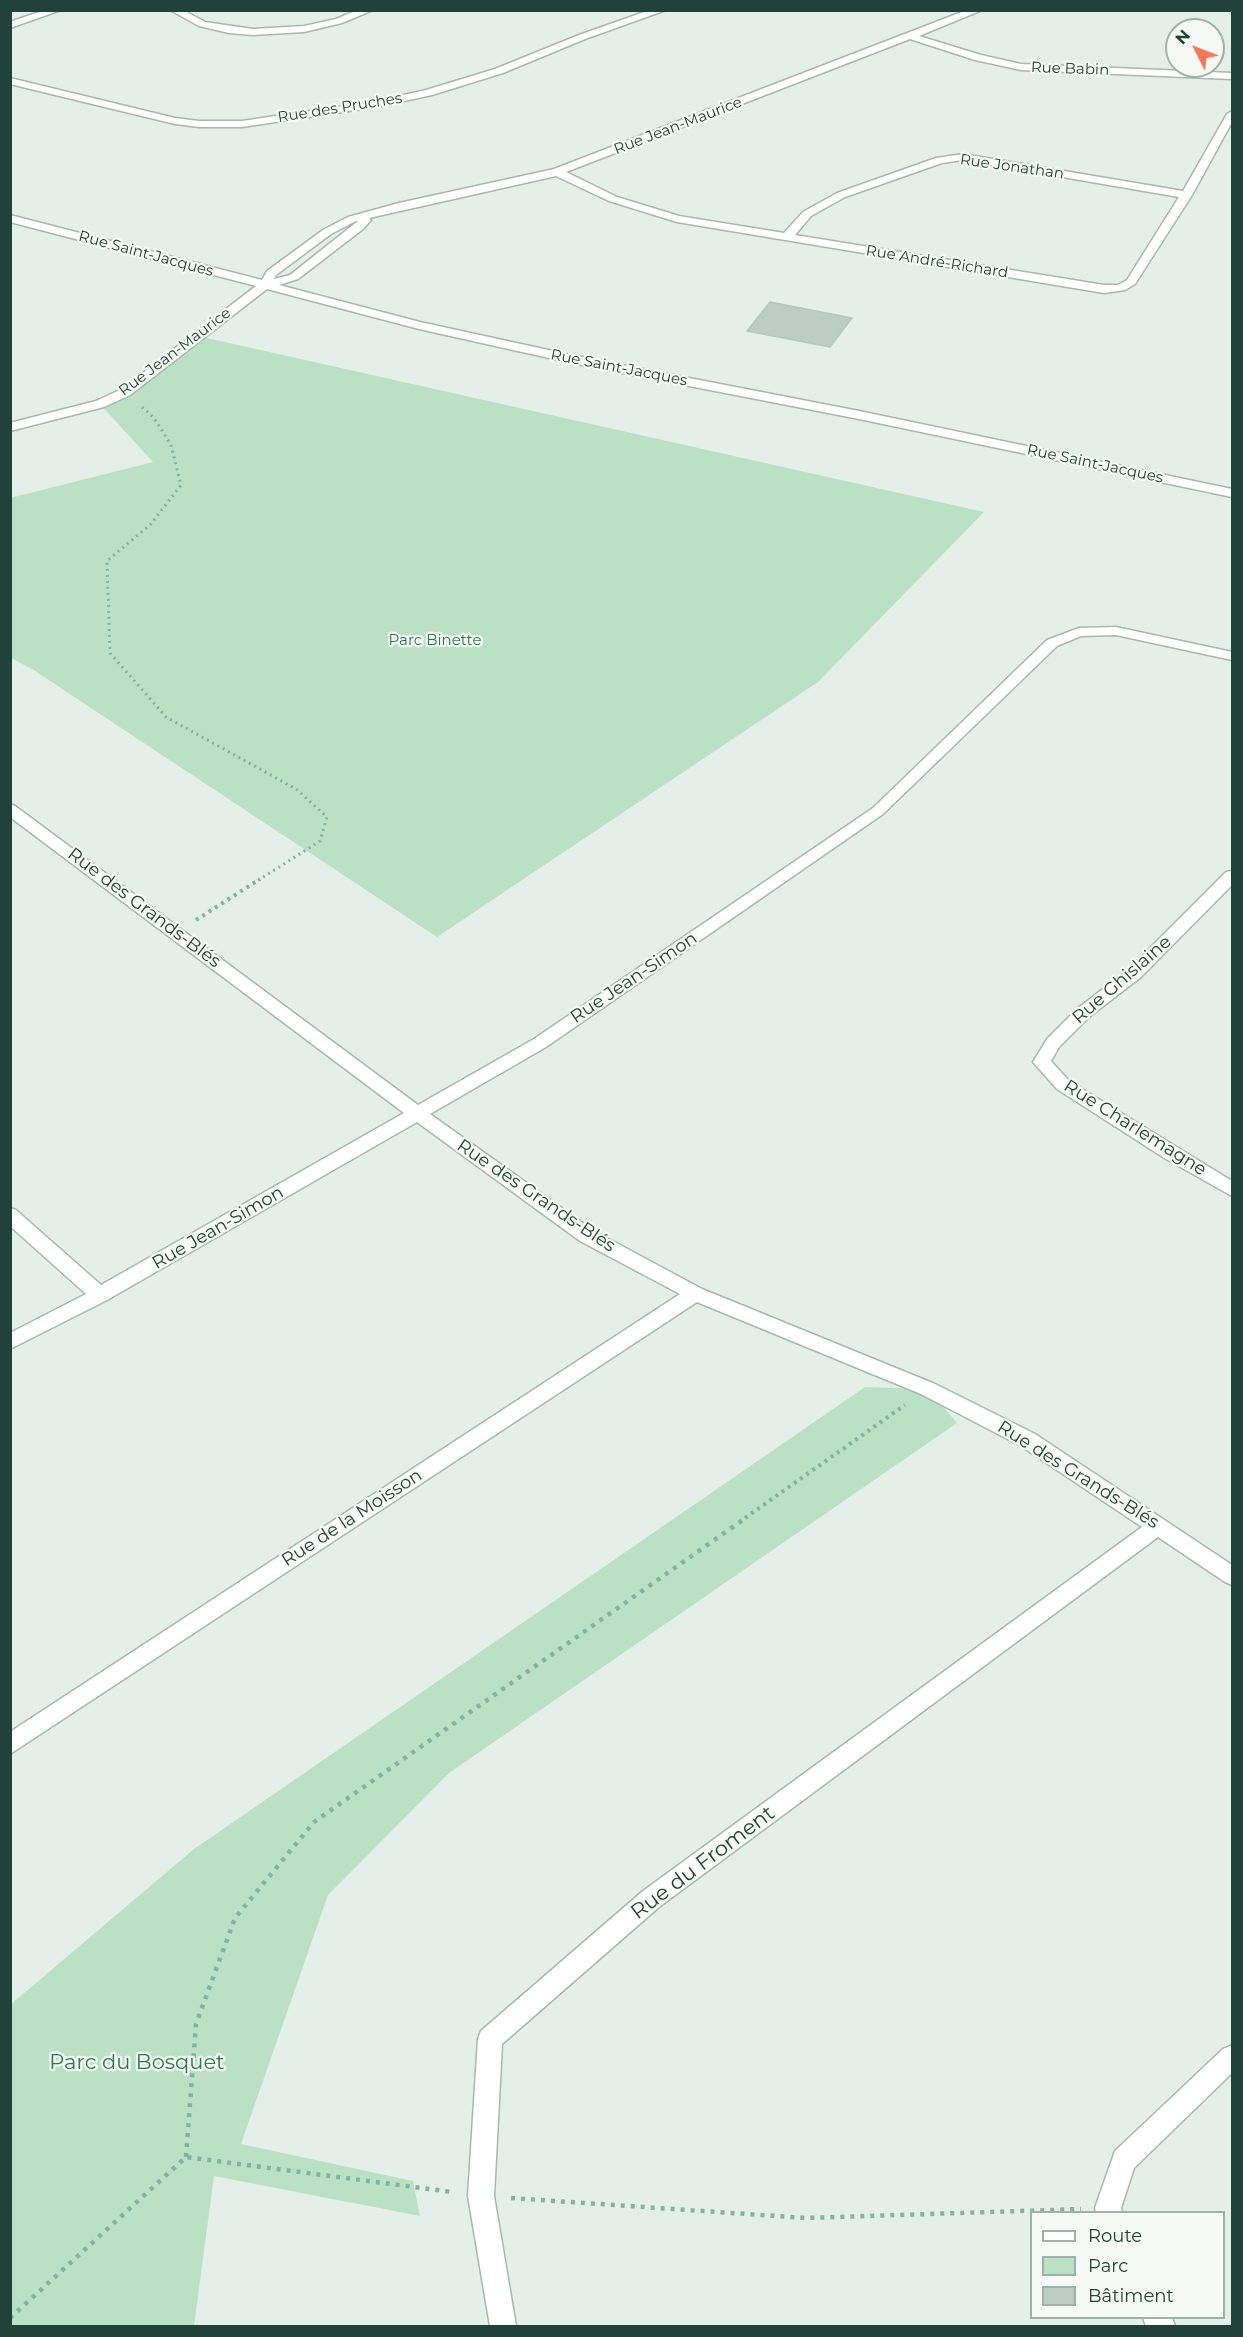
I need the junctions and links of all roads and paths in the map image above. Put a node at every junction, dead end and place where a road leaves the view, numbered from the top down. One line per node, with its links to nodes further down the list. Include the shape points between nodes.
1 (56, 10): 6 (street)
2 (175, 10): 3 (street, via 202,24 253,32 304,29)
3 (368, 10)
4 (661, 10): 9 (street, Rue des Pruches, via 499,71 428,93 242,124 175,121)
5 (977, 10): 7 (street, Rue Jean-Maurice)
6 (10, 25)
7 (912, 37): 8 (street, Rue Babin, via 1021,67); 11 (street, Rue Jean-Maurice)
8 (1233, 76)
9 (10, 81)
10 (1233, 114): 12 (street, Rue André-Richard)
11 (557, 172): 14 (street, Rue André-Richard, via 613,199 677,219); 15 (street, Rue Jean-Maurice, via 370,214 294,277)
12 (1186, 195): 14 (street, Rue Jonathan, via 988,160 940,160 841,195 807,214); 14 (street, Rue André-Richard, via 1131,282 1121,288 1104,289)
13 (10, 218): 15 (street, Rue Saint-Jacques)
14 (786, 238)
15 (265, 285): 16 (street, Rue Jean-Maurice); 18 (street, Rue Saint-Jacques, via 565,358)
16 (126, 392): 17 (street, Rue Jean-Maurice, via 69,413); 22 (path, via 154,418 171,445 182,485 151,524 106,561 110,653 166,717 296,789 327,818 320,841)
17 (12, 424)
18 (1233, 493)
19 (1233, 656): 24 (street, Rue Jean-Simon, via 1116,631 1079,632 1052,643 878,811 540,1043)
20 (10, 809): 22 (street, Rue des Grands-Blés)
21 (1233, 876): 23 (street, Rue Ghislaine, via 1136,973 1083,1013 1053,1043)
22 (177, 932): 24 (street, Rue des Grands-Blés)
23 (1042, 1062): 25 (street, Rue Charlemagne, via 1063,1085)
24 (417, 1113): 27 (street, Rue des Grands-Blés, via 587,1236); 28 (street, Rue Jean-Simon)
25 (1233, 1188)
26 (10, 1215): 28 (street)
27 (695, 1294): 30 (street, Rue des Grands-Blés); 33 (street, Rue de la Moisson)
28 (100, 1295): 29 (street, Rue Jean-Simon)
29 (10, 1342)
30 (928, 1389): 31 (street, Rue des Grands-Blés, via 1028,1440); 35 (path, via 314,1822 235,1918 196,2024)
31 (1158, 1526): 32 (street, Rue des Grands-Blés); 36 (street, Rue du Froment, via 651,1899 490,2039)
32 (1233, 1576)
33 (10, 1744)
34 (1233, 2057): 37 (street, via 1124,2160)
35 (186, 2157): 36 (path); 40 (path)
36 (481, 2196): 39 (path, via 806,2218); 41 (street, Rue du Froment)
37 (1109, 2210): 38 (path)
38 (1071, 2211)
39 (1030, 2212)
40 (10, 2318)
41 (503, 2326)

